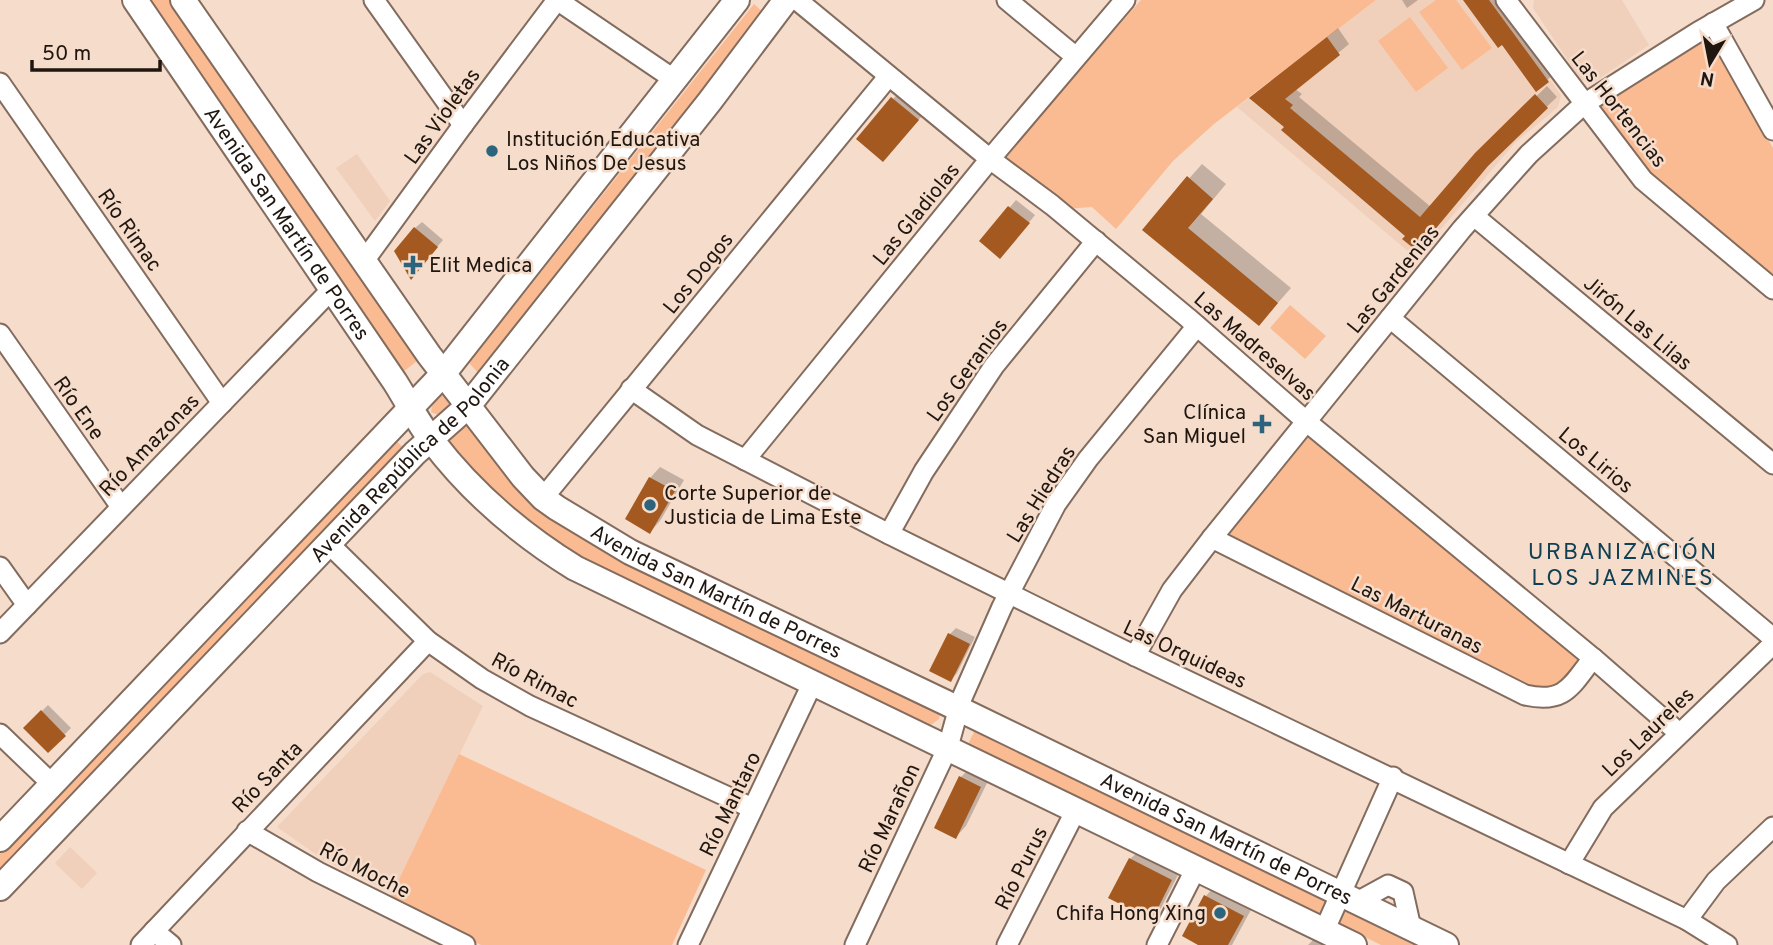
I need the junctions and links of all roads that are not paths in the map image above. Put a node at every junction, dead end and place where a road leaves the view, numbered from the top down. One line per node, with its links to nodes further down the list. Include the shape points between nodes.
1 (135, 0): 24 (main road, Avenida San Martín de Porres)
2 (183, 0): 23 (main road, Avenida San Martín de Porres)
3 (374, 0): 18 (street)
4 (557, 0): 15 (street); 18 (street, Las Violetas)
5 (737, 0): 15 (main road, Avenida República de Polonia)
6 (786, 0): 32 (main road, Avenida República de Polonia)
7 (797, 0): 14 (street, Las Madreselvas)
8 (1007, 0): 13 (street)
9 (1125, 0): 13 (street, Las Gladiolas)
10 (1506, 0): 17 (street, Las Hortencias)
11 (1755, 0): 12 (street, Las Gardenias)
12 (1713, 23): 17 (street, Las Gardenias); 19 (street)
13 (1076, 57): 20 (street, Las Gladiolas)
14 (888, 77): 20 (street, Las Madreselvas); 30 (street, Los Dogos)
15 (675, 80): 29 (main road, Avenida República de Polonia)
16 (0, 83): 31 (street, Río Rimac)
17 (1584, 104): 21 (street, Las Gardenias, via 1529,154); 25 (street, Las Hortencias, via 1643,180)
18 (463, 125): 23 (street, Las Violetas)
19 (1773, 130)
20 (989, 159): 22 (street, Las Madreselvas); 36 (street, Las Gladiolas)
21 (1474, 216): 26 (street, Las Gardenias); 37 (street, Jirón Las Lilas)
22 (1096, 241): 27 (street, Las Madreselvas); 40 (street, Los Geranios, via 994,366 924,471)
23 (364, 261): 29 (main road, Avenida San Martín de Porres)
24 (332, 289): 31 (street, Río Amazonas); 33 (main road, Avenida San Martín de Porres)
25 (1773, 289)
26 (1390, 318): 34 (street, Las Gardenias); 47 (street, Los Lirios)
27 (1197, 326): 34 (street, Las Madreselvas); 44 (street, Las Hiedras, via 1064,493)
28 (0, 334): 39 (street, Río Ene)
29 (443, 374): 32 (main road, Avenida San Martín de Porres); 33 (main road, Avenida República de Polonia)
30 (631, 389): 36 (street, Las Orquideas, via 697,435); 38 (street, Los Dogos)
31 (222, 403): 39 (street, Río Amazonas)
32 (468, 406): 35 (main road, Avenida República de Polonia); 38 (main road, Avenida San Martín de Porres)
33 (412, 409): 35 (main road, Avenida San Martín de Porres); 58 (main road, Avenida República de Polonia)
34 (1307, 422): 41 (street, Las Gardenias); 51 (street, Las Madreselvas)
35 (431, 440): 42 (main road, Avenida República de Polonia); 52 (main road, Avenida San Martín de Porres, via 476,491 540,547)
36 (745, 460): 40 (street, Las Orquideas)
37 (1773, 464)
38 (543, 498): 53 (main road, Avenida San Martín de Porres, via 630,552)
39 (121, 507): 45 (street, Río Amazonas)
40 (889, 534): 44 (street, Las Orquideas)
41 (1212, 538): 50 (street, Las Gardenias, via 1172,590); 51 (street, Las Marturanas, via 1525,695 1559,696)
42 (328, 543): 48 (street, Río Rimac); 66 (main road, Avenida República de Polonia)
43 (0, 567): 45 (street)
44 (1009, 594): 50 (street, Las Orquideas); 53 (street, Las Hiedras)
45 (27, 605): 46 (street, Río Amazonas)
46 (0, 633)
47 (1773, 638)
48 (428, 641): 59 (street, Río Rimac, via 530,706); 62 (street, Río Santa)
49 (1773, 644): 54 (street, Los Laureles)
50 (1135, 656): 57 (street, Las Orquideas)
51 (1593, 658): 54 (street, Las Madreselvas)
52 (813, 682): 56 (main road, Avenida San Martín de Porres); 59 (street, Río Mantaro)
53 (957, 708): 56 (street, Río Marañon); 67 (main road, Avenida San Martín de Porres)
54 (1679, 733): 64 (street, Los Laureles, via 1604,808)
55 (0, 734): 58 (street)
56 (948, 747): 60 (main road, Avenida San Martín de Porres); 74 (street, Río Marañon)
57 (1393, 777): 64 (street, Las Orquideas); 67 (street)
58 (52, 785): 63 (main road, Avenida República de Polonia)
59 (752, 808): 73 (street, Río Mantaro)
60 (1075, 811): 65 (main road, Avenida San Martín de Porres); 75 (street, Río Purus)
61 (1773, 827): 68 (street, via 1716,881)
62 (247, 831): 70 (street, Río Santa); 72 (street, Río Moche)
63 (0, 839)
64 (1569, 864): 68 (street, Las Orquideas)
65 (1195, 870): 69 (main road, Avenida San Martín de Porres); 76 (street)
66 (0, 888)
67 (1349, 898): 69 (street); 78 (main road, Avenida San Martín de Porres)
68 (1687, 920): 79 (street, Las Orquideas)
69 (1324, 931): 77 (main road, Avenida San Martín de Porres)
70 (147, 938): 71 (street)
71 (171, 945)
72 (465, 945)
73 (688, 945)
74 (855, 945)
75 (1007, 945)
76 (1157, 945)
77 (1354, 945)
78 (1446, 945)
79 (1727, 945)

